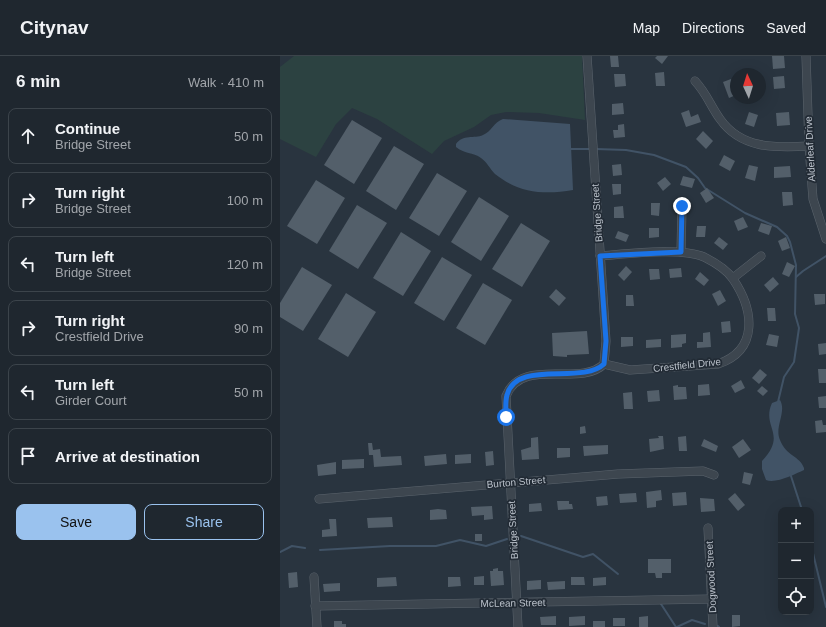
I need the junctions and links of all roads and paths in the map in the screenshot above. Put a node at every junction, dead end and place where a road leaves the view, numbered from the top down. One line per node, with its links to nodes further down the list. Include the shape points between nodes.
1 (587, 56): 8 (street, Bridge Street)
2 (806, 56): 4 (street, Alderleaf Drive)
3 (695, 81): 4 (street, via 706,93 724,124 741,139 768,147)
4 (809, 146): 6 (street, Alderleaf Drive, via 813,199)
5 (682, 206): 7 (street)
6 (826, 239)
7 (681, 252): 8 (street, Crestfield Drive); 10 (street, Crestfield Drive, via 702,257 720,267)
8 (600, 256): 11 (street, Bridge Street, via 606,341)
9 (761, 256): 10 (street)
10 (732, 278): 11 (street, Crestfield Drive, via 742,297 750,323 746,344 728,361 704,366 630,370)
11 (604, 364): 13 (street, Bridge Street, via 594,370 531,376 513,384 506,396)
12 (714, 475): 13 (street, Burton Street, via 703,471)
13 (511, 483): 14 (street, Burton Street); 18 (street, Bridge Street)
14 (319, 498)
15 (708, 528): 17 (street, Dogwood Street)
16 (314, 577): 19 (street)
17 (712, 599): 18 (street, McLean Street); 22 (street, Dogwood Street)
18 (517, 603): 19 (street, McLean Street); 21 (street, Bridge Street)
19 (315, 606): 20 (street)
20 (317, 627)
21 (518, 627)
22 (713, 627)

